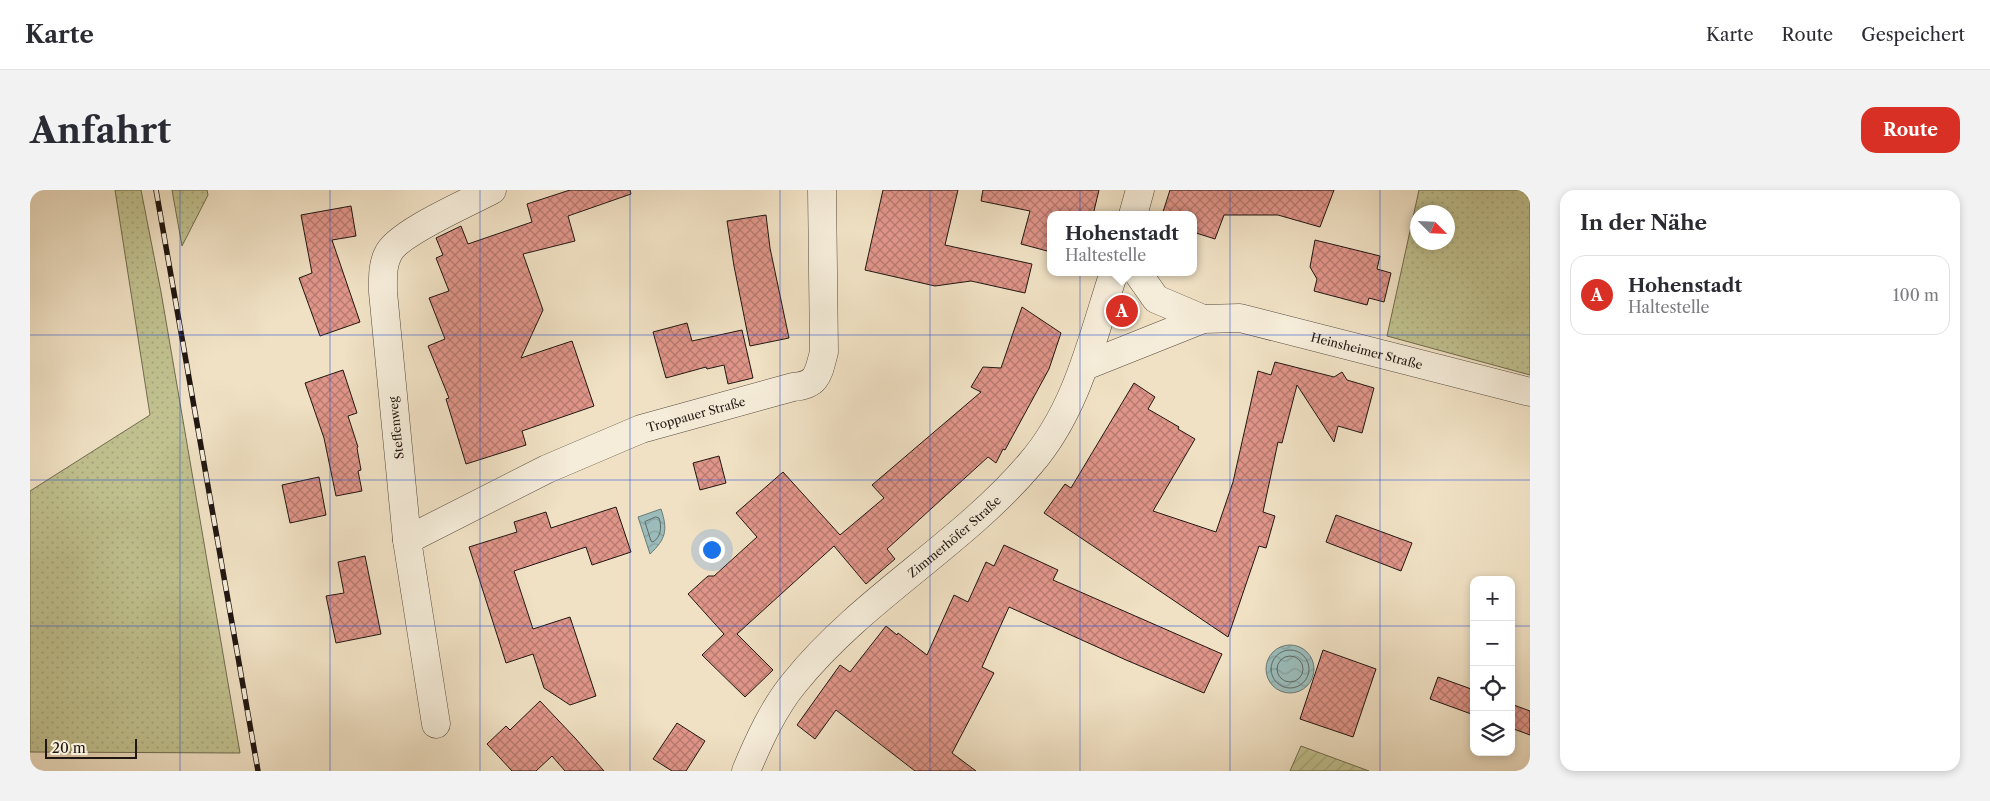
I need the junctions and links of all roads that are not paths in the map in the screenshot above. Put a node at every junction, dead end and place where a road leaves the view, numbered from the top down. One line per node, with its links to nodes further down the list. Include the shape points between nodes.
1 (492, 190): 10 (street, Steffenweg, via 405,236 388,252 383,271)
2 (822, 190): 10 (street, Troppauer Straße, via 824,352 817,376 807,386 641,428 547,469)
3 (1140, 190): 4 (street)
4 (1134, 211)
5 (1113, 276): 8 (street, Zimmerhöfer Straße)
6 (1140, 276): 7 (street, Heinsheimer Straße, via 1156,299)
7 (1203, 320): 8 (street, Heinsheimer Straße); 9 (street, Heinsheimer Straße, via 1240,318)
8 (1085, 366): 12 (street, Zimmerhöfer Straße, via 1059,426 1031,464 980,516 837,636 794,682 770,720)
9 (1530, 392)
10 (407, 540): 11 (street, Steffenweg)
11 (436, 724)
12 (746, 771)

